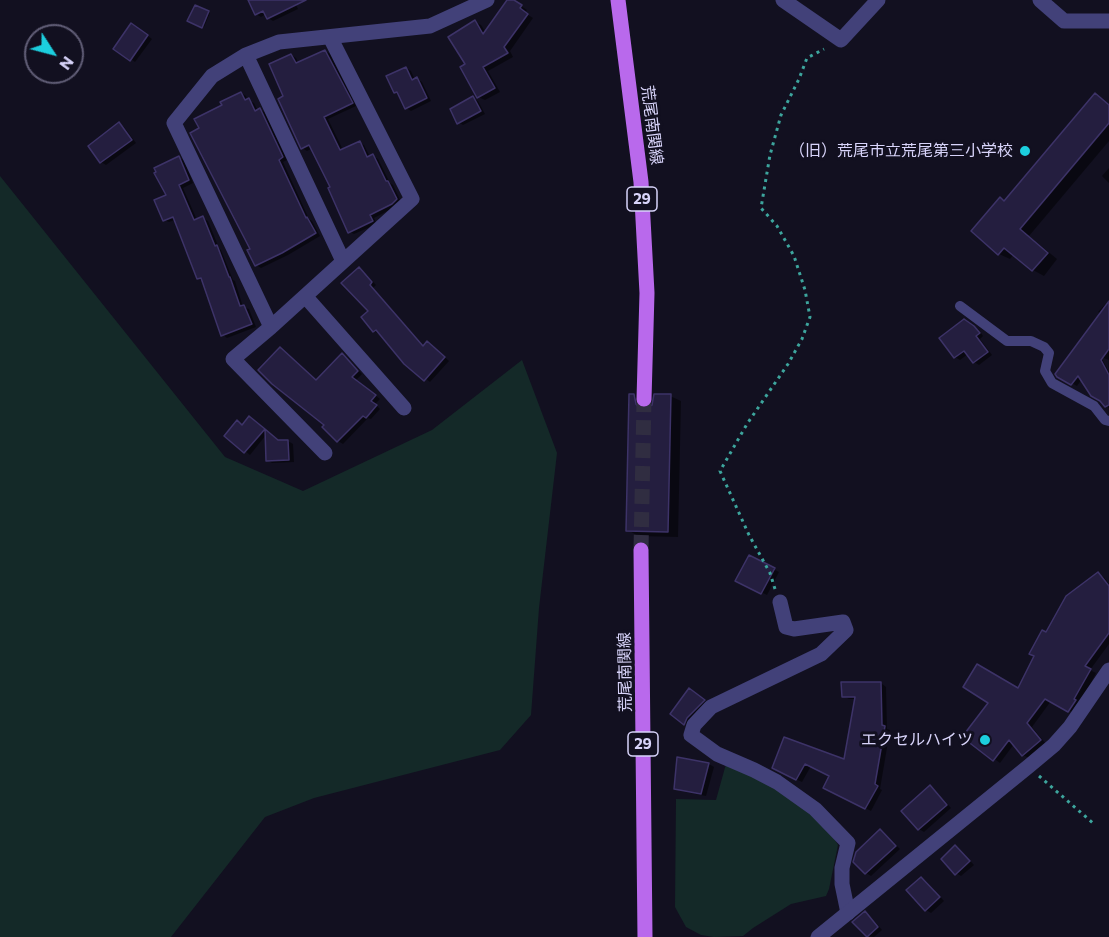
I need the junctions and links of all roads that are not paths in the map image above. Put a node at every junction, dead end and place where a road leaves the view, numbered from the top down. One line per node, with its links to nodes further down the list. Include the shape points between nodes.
1 (487, 0): 7 (street, via 430,26)
2 (618, 0): 13 (main road, 荒尾南関線 / 29, via 641,182 647,293)
3 (783, 0): 4 (street, via 841,40)
4 (878, 0)
5 (1040, 0): 6 (street, via 1064,21)
6 (1109, 21)
7 (330, 37): 8 (street, via 279,42); 9 (street, via 412,199)
8 (246, 55): 9 (street); 12 (street, via 213,76 174,123)
9 (343, 261): 10 (street)
10 (304, 296): 12 (street); 14 (street)
11 (960, 306): 15 (lane, via 1007,341 1031,341 1044,347 1049,353 1045,371 1052,383 1094,406)
12 (270, 327): 16 (street, via 233,359)
13 (644, 399)
14 (404, 408)
15 (1109, 421)
16 (325, 453)
17 (641, 550): 21 (main road, 荒尾南関線 / 29)
18 (780, 602): 20 (street, via 786,627 843,622 846,630 821,654 711,707 694,725 691,735 717,754 777,782 815,809 848,843 842,884)
19 (1109, 670): 20 (street, via 1053,745)
20 (848, 913): 22 (street)
21 (645, 937)
22 (818, 937)

